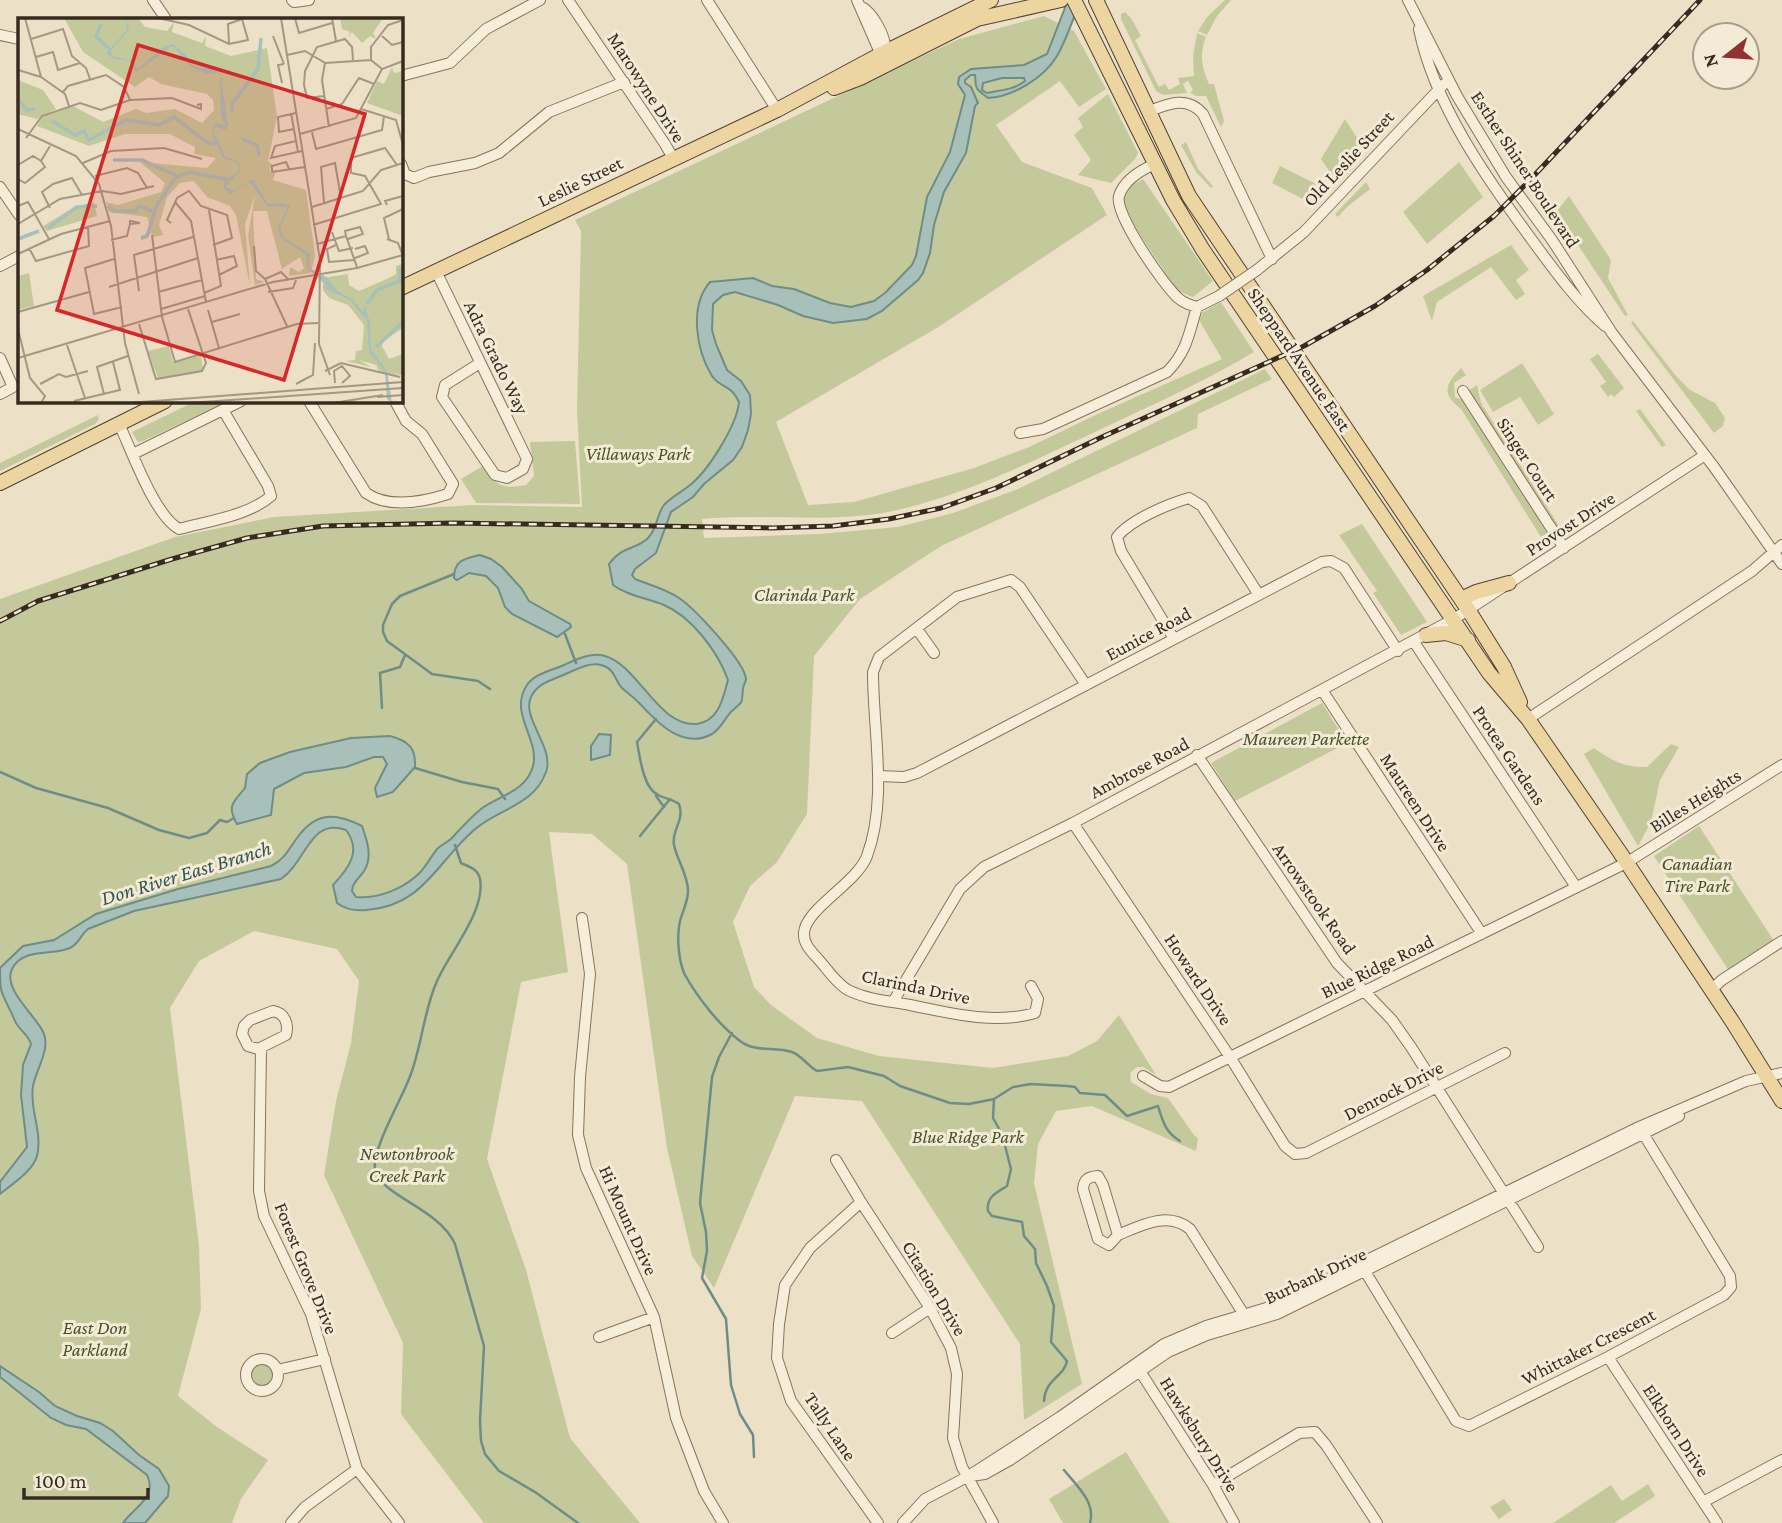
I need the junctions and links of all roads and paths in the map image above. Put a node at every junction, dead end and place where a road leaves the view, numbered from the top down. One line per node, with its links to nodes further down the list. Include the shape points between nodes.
1 (153, 0): 13 (street)
2 (292, 0): 3 (street)
3 (309, 0)
4 (540, 0): 18 (street, via 486,29 450,63)
5 (568, 0): 20 (street, Marowyne Drive)
6 (707, 0): 22 (street)
7 (991, 0): 17 (main road, Leslie Street)
8 (1061, 0): 17 (main road, Leslie Street, via 977,19)
9 (1074, 0): 25 (main road, Sheppard Avenue East)
10 (1096, 0): 23 (main road, Sheppard Avenue East)
11 (1408, 0): 14 (street, Esther Shiner Boulevard)
12 (859, 3): 17 (street, via 878,48)
13 (165, 18)
14 (1417, 20): 19 (street, Esther Shiner Boulevard); 21 (street, Esther Shiner Boulevard, via 1422,47)
15 (0, 35): 16 (street)
16 (18, 39)
17 (887, 57): 22 (main road, Leslie Street, via 860,78)
18 (402, 76)
19 (1448, 80): 21 (street, Old Leslie Street); 35 (street, Esther Shiner Boulevard, via 1506,177)
20 (624, 82): 24 (street, Marowyne Drive); 26 (street, via 549,112 499,153 475,163 414,178)
21 (1439, 88): 30 (street, Old Leslie Street, via 1304,232); 35 (street, Esther Shiner Boulevard, via 1510,211 1590,313)
22 (777, 110): 24 (main road, Leslie Street)
23 (1150, 111): 30 (street, via 1181,102 1203,114); 55 (main road, Sheppard Avenue East, via 1197,207)
24 (673, 158): 32 (main road, Leslie Street)
25 (1155, 164): 34 (street, via 1128,180 1119,206 1171,291); 56 (main road, Sheppard Avenue East, via 1203,250)
26 (402, 166)
27 (0, 187): 28 (street)
28 (18, 214)
29 (18, 257): 31 (street)
30 (1272, 259): 34 (street, Old Leslie Street, bridge)
31 (0, 266)
32 (436, 271): 33 (main road, Leslie Street); 37 (street, Adra Grado Way)
33 (402, 288)
34 (1197, 307): 46 (street, via 1186,345 1167,372 1053,425)
35 (1612, 333): 48 (street, Esther Shiner Boulevard)
36 (0, 358): 39 (street, via 13,387)
37 (480, 363): 37 (street, Adra Grado Way, via 527,459 523,469 507,478 495,475 442,397 445,385)
38 (1463, 391): 50 (street, Singer Court)
39 (0, 394)
40 (163, 402): 45 (main road)
41 (239, 402): 44 (street)
42 (310, 402): 43 (street, via 366,493 378,502 426,501 448,494 453,484)
43 (396, 402)
44 (223, 410): 47 (street); 47 (street, via 268,486 271,496 262,504 179,529 171,524 142,478)
45 (119, 424): 47 (street); 49 (main road)
46 (1020, 433)
47 (133, 454)
48 (1704, 455): 50 (street, Provost Drive); 51 (street, Esther Shiner Boulevard)
49 (0, 483)
50 (1564, 548): 53 (street, Provost Drive)
51 (1778, 548): 52 (street, Esther Shiner Boulevard); 65 (street, via 1752,571)
52 (1782, 564)
53 (1509, 583): 55 (main road)
54 (1259, 595): 58 (street, Eunice Road); 58 (street, via 1202,506 1189,498 1174,502 1123,529 1117,537); 61 (street, Eunice Road, via 1312,566 1331,561 1344,568)
55 (1465, 605): 56 (street); 65 (main road, Sheppard Avenue East, via 1504,667)
56 (1454, 619): 59 (street, Ambrose Road); 60 (main road, Sheppard Avenue East)
57 (917, 629): 62 (street); 63 (street, Clarinda Drive, via 957,597 1011,580); 68 (street, Clarinda Drive, via 879,657 873,672)
58 (1174, 639): 63 (street, Eunice Road)
59 (1420, 639): 60 (main road, via 1446,633); 61 (street, Ambrose Road); 71 (street, Protea Gardens)
60 (1468, 639): 65 (main road, Sheppard Avenue East, via 1489,673)
61 (1398, 651): 64 (street, Ambrose Road)
62 (934, 653)
63 (1086, 685): 68 (street, Eunice Road, via 917,773)
64 (1322, 690): 66 (street, Ambrose Road); 73 (street, Maureen Drive)
65 (1528, 719): 70 (main road, Sheppard Avenue East)
66 (1197, 755): 69 (street, Ambrose Road); 77 (street, Arrowstook Road, via 1337,963)
67 (1782, 765): 70 (street, Billes Heights)
68 (878, 776): 78 (street, Clarinda Drive, via 874,834 865,860 845,886 806,920 804,935 807,947 845,988)
69 (1073, 823): 78 (street, Ambrose Road, via 984,867 960,890); 81 (street, Howard Drive)
70 (1626, 863): 71 (street, Blue Ridge Road); 76 (main road, Sheppard Avenue East)
71 (1576, 887): 73 (street, Blue Ridge Road)
72 (582, 918): 98 (street, Hi Mount Drive, via 590,974 579,1135 586,1168)
73 (1482, 934): 77 (street, Blue Ridge Road)
74 (1782, 941): 76 (street)
75 (1031, 986): 78 (street, Clarinda Drive, via 1038,999 1035,1013 1018,1018 970,1017)
76 (1711, 990): 84 (main road, Sheppard Avenue East)
77 (1365, 991): 81 (street, Blue Ridge Road); 85 (street, Arrowstook Road, via 1392,1020)
78 (892, 1002)
79 (261, 1048): 103 (street, Forest Grove Drive, via 259,1191 264,1216 311,1314)
80 (1505, 1053): 85 (street, Denrock Drive)
81 (1230, 1057): 83 (street, Blue Ridge Road, via 1169,1087); 88 (street, Howard Drive, via 1285,1146)
82 (1782, 1073): 84 (street, Burbank Drive)
83 (1143, 1076)
84 (1766, 1076): 86 (main road, Sheppard Avenue East); 87 (street, Burbank Drive, via 1746,1081)
85 (1437, 1088): 88 (street, Denrock Drive, via 1306,1153); 90 (street, Arrowstook Road)
86 (1782, 1101)
87 (1642, 1131): 90 (street, Burbank Drive); 102 (street, Whittaker Crescent, via 1730,1276 1731,1287)
88 (1295, 1154)
89 (836, 1160): 91 (street, Citation Drive)
90 (1506, 1197): 95 (street, Arrowstook Road); 96 (street, Burbank Drive)
91 (861, 1202): 97 (street, Citation Drive); 114 (street, Tally Lane, via 810,1248 785,1285 776,1358 791,1401)
92 (1108, 1205): 93 (street); 93 (street, via 1098,1176 1089,1177 1083,1189); 94 (street)
93 (1091, 1211): 94 (street, via 1098,1239 1108,1245)
94 (1118, 1235): 99 (street, via 1161,1220 1180,1220)
95 (1538, 1247)
96 (1363, 1267): 99 (street, Burbank Drive, via 1277,1314); 102 (street, Whittaker Crescent, via 1457,1421 1469,1426)
97 (930, 1308): 100 (street); 108 (street, Citation Drive, via 951,1348 957,1374 953,1438)
98 (654, 1317): 101 (street); 113 (street, Hi Mount Drive, via 677,1418 704,1491)
99 (1247, 1320): 104 (street, Burbank Drive)
100 (892, 1333)
101 (599, 1337)
102 (1608, 1357): 110 (street, Elkhorn Drive)
103 (325, 1359): 105 (street); 107 (street, Forest Grove Drive)
104 (1138, 1367): 108 (street, Burbank Drive, via 1010,1460 985,1474); 109 (street, Hawksbury Drive)
105 (278, 1370)
106 (1782, 1461): 110 (street)
107 (356, 1469): 111 (street, via 304,1507); 112 (street, Forest Grove Drive)
108 (967, 1477): 115 (street, Burbank Drive, via 925,1499); 116 (street, Citation Drive)
109 (1213, 1485): 117 (street, Hawksbury Drive); 118 (street, via 1299,1433 1315,1432)
110 (1703, 1502): 119 (street, Elkhorn Drive)
111 (291, 1523)
112 (399, 1523)
113 (723, 1523)
114 (877, 1523)
115 (903, 1523)
116 (993, 1523)
117 (1234, 1523)
118 (1377, 1523)
119 (1717, 1523)

